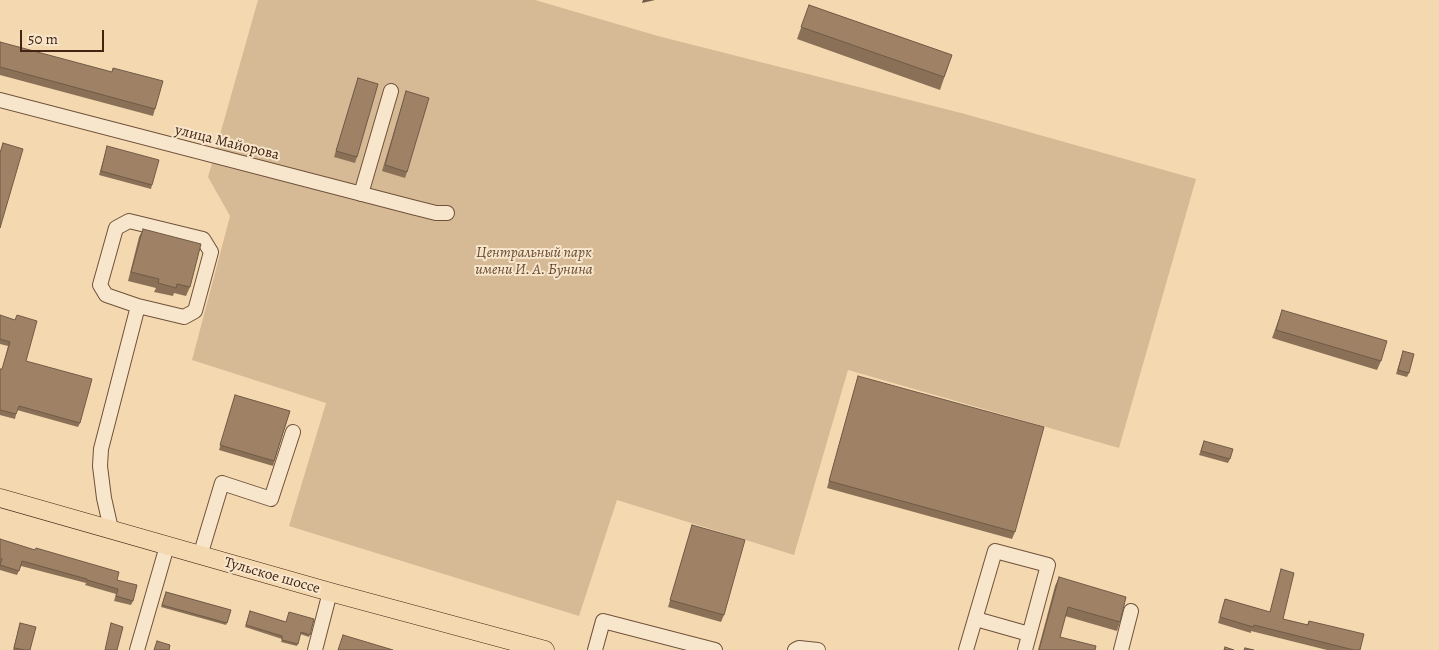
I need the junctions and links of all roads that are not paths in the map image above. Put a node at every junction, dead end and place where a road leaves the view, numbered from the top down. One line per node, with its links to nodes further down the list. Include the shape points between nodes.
1 (391, 91): 3 (street)
2 (0, 100): 3 (street, улица Майорова)
3 (361, 194): 4 (street, улица Майорова)
4 (447, 213)
5 (138, 306): 5 (street, via 106,296 100,285 116,228 130,221 203,239 211,252 195,311 184,317); 8 (street, via 101,449 104,498)
6 (294, 432): 10 (street, via 271,499 222,483)
7 (0, 498): 8 (main road, Тульское шоссе)
8 (111, 529): 9 (main road, Тульское шоссе)
9 (167, 546): 10 (main road, Тульское шоссе); 15 (street)
10 (200, 556): 11 (main road, Тульское шоссе)
11 (330, 592): 16 (street); 17 (main road, Тульское шоссе)
12 (1131, 612): 24 (street)
13 (976, 620): 14 (street); 14 (street, via 995,551 1048,564); 22 (street)
14 (1029, 634): 23 (street)
15 (136, 650)
16 (315, 650)
17 (545, 650)
18 (595, 650): 19 (street, via 603,621)
19 (715, 650)
20 (795, 650): 21 (street)
21 (818, 650)
22 (966, 650)
23 (1025, 650)
24 (1121, 650)

